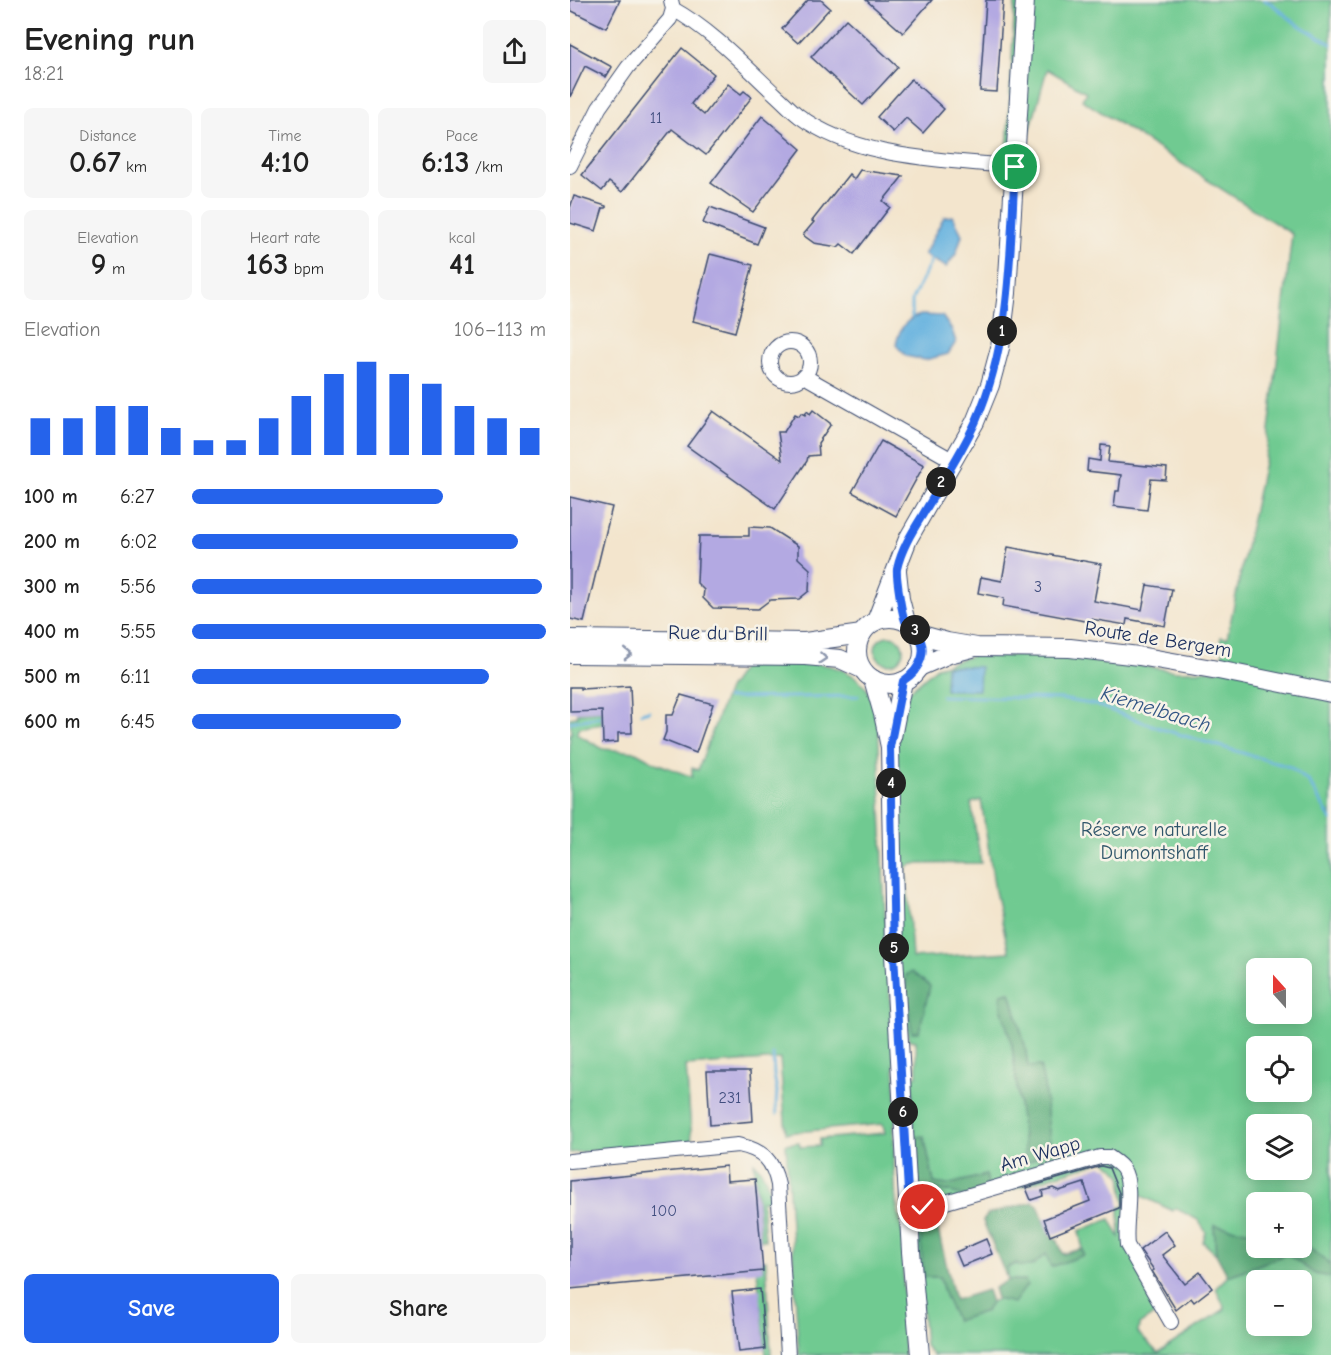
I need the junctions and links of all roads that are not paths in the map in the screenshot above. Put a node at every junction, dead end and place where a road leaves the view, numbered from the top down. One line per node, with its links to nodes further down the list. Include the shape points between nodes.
1 (1025, 0): 4 (main road)
2 (672, 4): 3 (street, via 670,19 599,108); 4 (street, via 799,116 832,135 861,147 892,153)
3 (570, 166)
4 (1015, 167): 6 (main road, via 1007,293 999,348 990,385)
5 (804, 376): 6 (street)
6 (954, 460): 7 (main road, via 908,539)
7 (897, 570): 8 (main road); 9 (main road, via 900,599)
8 (876, 621): 9 (main road, via 896,619); 10 (main road)
9 (912, 628): 12 (main road, Route de Bergem, via 947,642); 14 (main road, via 923,650)
10 (862, 634): 11 (main road, Rue du Brill, via 805,642); 15 (main road, via 857,652)
11 (570, 639)
12 (977, 647): 14 (main road, Route de Bergem); 17 (main road, Route de Bergem, via 1070,648 1119,654)
13 (570, 654): 15 (main road, Rue du Brill, one-way to 15, via 805,656 840,659)
14 (919, 667): 16 (main road)
15 (867, 674): 16 (main road, via 882,683); 18 (main road, via 883,714)
16 (903, 681): 18 (main road)
17 (1331, 693)
18 (890, 747): 20 (main road, via 893,918)
19 (570, 1161): 23 (street, via 738,1145 762,1153 776,1173 778,1185)
20 (909, 1208): 21 (main road); 22 (street, Am Wapp, via 932,1206 1109,1157 1126,1176 1127,1245)
21 (911, 1252): 24 (main road); 25 (main road)
22 (1171, 1322)
23 (788, 1355)
24 (911, 1355)
25 (920, 1355)

